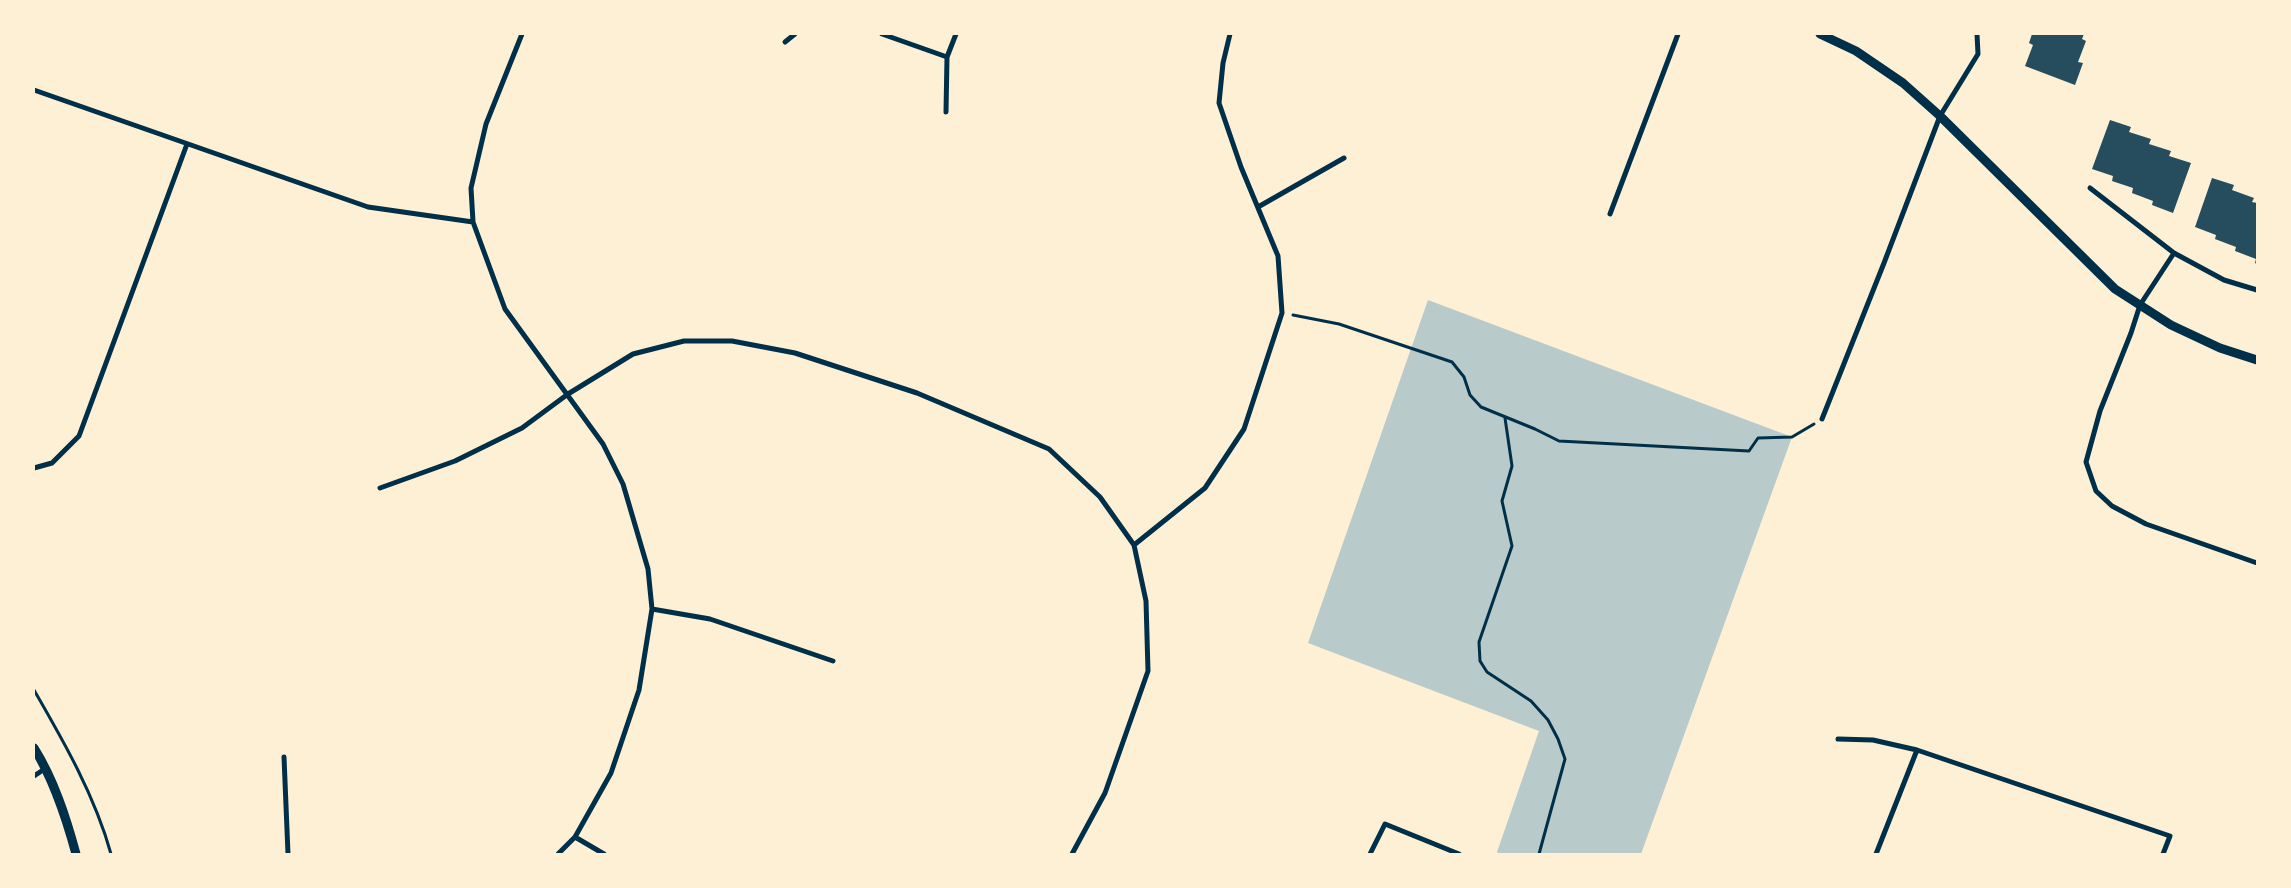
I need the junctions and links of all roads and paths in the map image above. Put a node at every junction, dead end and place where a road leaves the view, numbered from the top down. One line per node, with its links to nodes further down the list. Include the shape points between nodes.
1 (522, 34): 19 (street, via 486,124 471,188)
2 (795, 34): 9 (street)
3 (882, 34): 10 (street)
4 (956, 34): 10 (street)
5 (1230, 34): 17 (street, via 1219,103 1240,167)
6 (1678, 34): 18 (street)
7 (1820, 34): 13 (street, via 1856,50 1903,82)
8 (1976, 34): 13 (street, via 1978,54)
9 (786, 42)
10 (947, 57): 12 (street)
11 (34, 90): 14 (street)
12 (946, 112)
13 (1940, 116): 22 (street, via 2115,289); 27 (street)
14 (187, 144): 19 (street, via 368,207); 28 (street, via 79,436 52,464)
15 (1344, 158): 17 (street)
16 (2090, 188): 20 (street)
17 (1258, 207): 23 (street, via 1278,256)
18 (1610, 214)
19 (473, 222): 25 (street, via 505,308)
20 (2174, 253): 21 (street, via 2224,280); 22 (street)
21 (2257, 290)
22 (2140, 305): 24 (street, via 2179,329 2220,348); 31 (street, via 2100,411 2086,462 2096,491 2112,506 2146,524)
23 (1282, 313): 26 (path, via 1339,324 1452,362 1481,407); 30 (street, via 1244,429 1205,488)
24 (2257, 360)
25 (568, 394): 29 (street, via 522,428 455,461); 30 (street, via 633,354 684,341 732,341 795,353 917,393 1050,449 1100,497); 32 (street, via 603,444 624,484 648,569)
26 (1505, 418): 27 (path, via 1559,441 1749,451 1758,438 1792,437); 50 (path, via 1512,466 1502,501 1512,546 1478,642 1480,661 1487,672 1531,701 1548,720 1565,759)
27 (1822, 419)
28 (34, 468)
29 (380, 488)
30 (1134, 545): 47 (street, via 1146,601 1148,670 1105,793)
31 (2257, 563)
32 (652, 609): 33 (street, via 710,619); 41 (street, via 639,690 625,736 611,773)
33 (833, 661)
34 (34, 690): 43 (path, via 81,778)
35 (1838, 739): 37 (street, via 1873,740)
36 (34, 748): 39 (street)
37 (1917, 750): 51 (street); 52 (street, via 2170,836)
38 (284, 758): 44 (street)
39 (47, 768): 40 (street); 42 (street)
40 (34, 776)
41 (575, 836): 45 (street); 46 (street)
42 (76, 854)
43 (111, 854)
44 (288, 854)
45 (558, 854)
46 (604, 854)
47 (1072, 854)
48 (1370, 854): 49 (street, via 1385,824)
49 (1459, 854)
50 (1539, 854)
51 (1876, 854)
52 (2163, 854)

